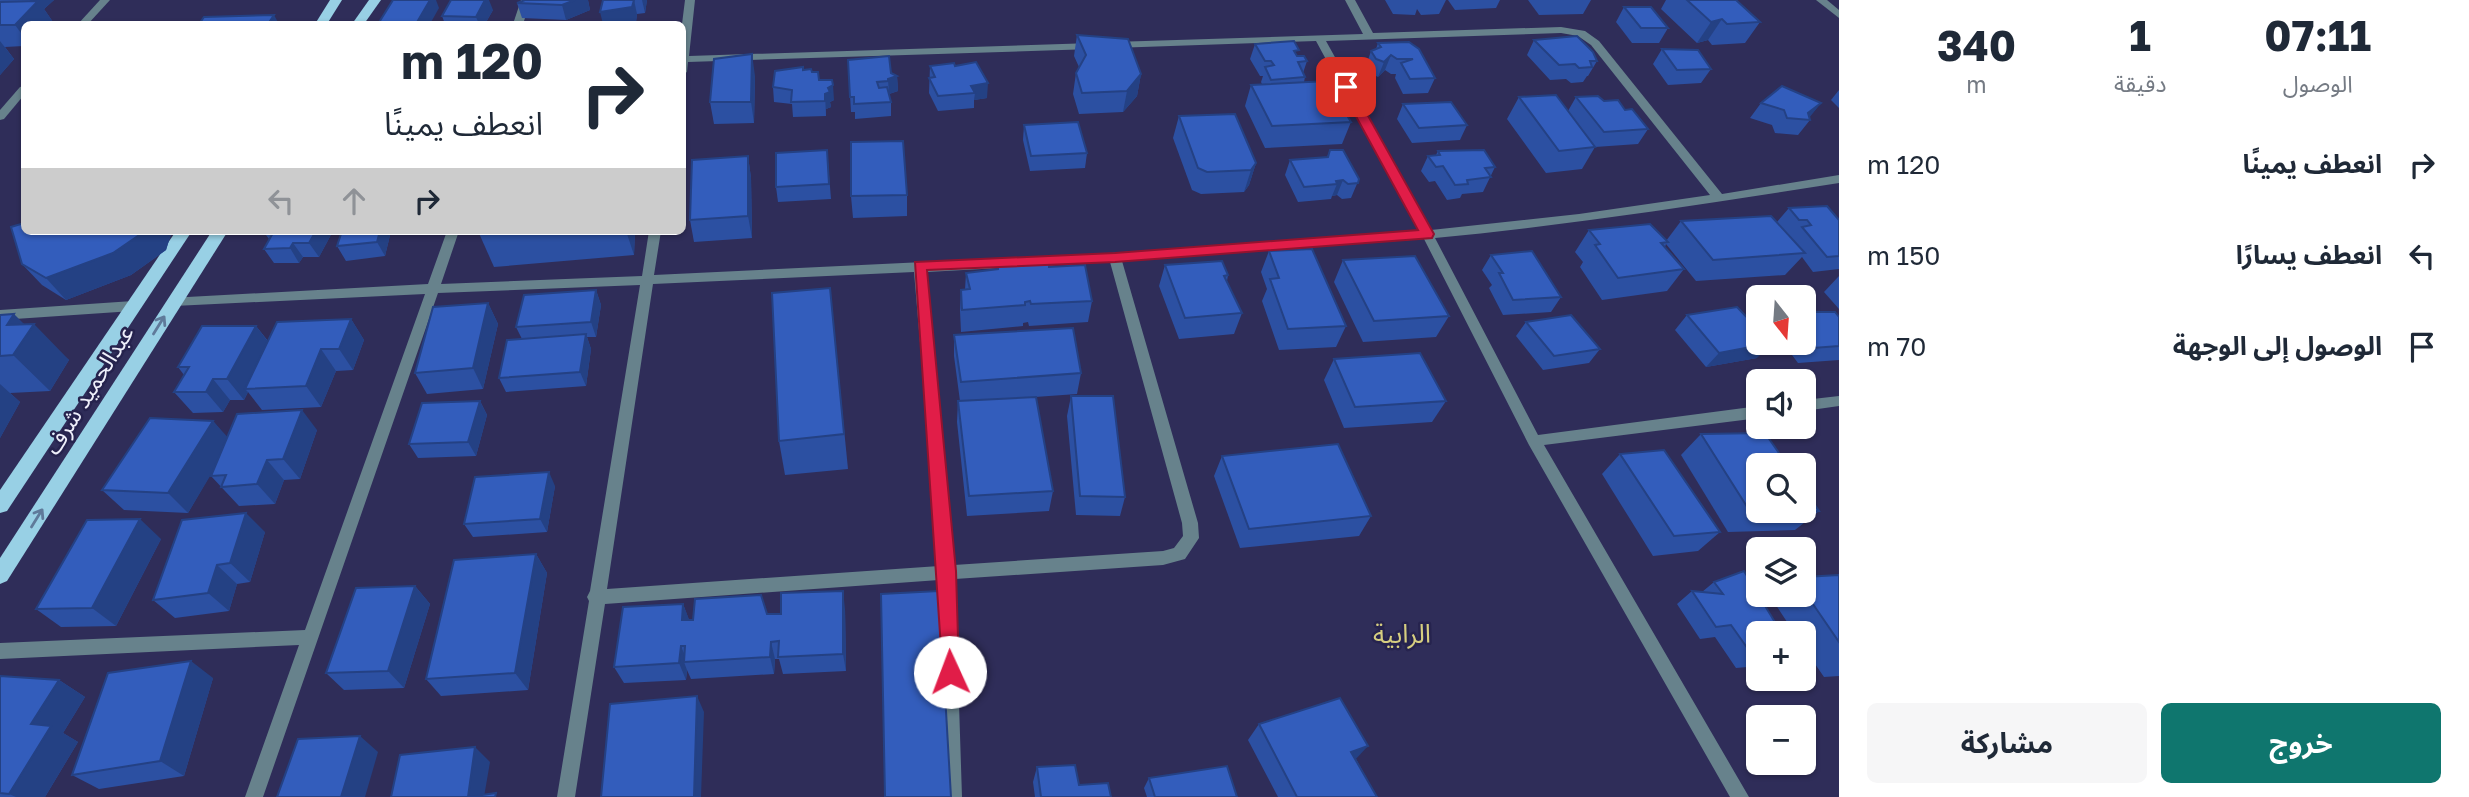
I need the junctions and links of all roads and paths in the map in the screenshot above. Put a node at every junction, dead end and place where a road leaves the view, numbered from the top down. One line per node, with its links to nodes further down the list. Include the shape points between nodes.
1 (105, 0): 9 (street)
2 (336, 0): 10 (main road)
3 (375, 0): 11 (main road)
4 (526, 0): 12 (street)
5 (690, 0): 15 (street)
6 (1350, 0): 13 (street)
7 (1821, 0): 8 (street)
8 (1839, 15)
9 (86, 21)
10 (323, 21)
11 (360, 21)
12 (519, 21)
13 (1370, 37): 14 (street); 21 (street, via 1581,33 1595,43)
14 (1320, 38): 16 (street); 22 (street)
15 (686, 47)
16 (686, 59)
17 (21, 92): 18 (street)
18 (5, 106): 19 (street)
19 (0, 117)
20 (1839, 179): 21 (street)
21 (1718, 198): 22 (street)
22 (1427, 234): 27 (street); 37 (street)
23 (181, 235): 32 (main road, عبدالحميد شرف)
24 (217, 235): 31 (main road, عبدالحميد شرف)
25 (452, 235): 30 (street)
26 (653, 235): 29 (street)
27 (1115, 258): 28 (street); 39 (street, via 1191,538 1179,554 1163,558)
28 (920, 265): 29 (street); 39 (street)
29 (646, 278): 30 (street); 41 (street)
30 (435, 287): 31 (street); 42 (street)
31 (174, 302): 40 (main road, عبدالحميد شرف, one-way to 31)
32 (133, 306): 33 (street); 38 (main road, عبدالحميد شرف)
33 (0, 316)
34 (1839, 401): 35 (street)
35 (1816, 404)
36 (1746, 414): 37 (street)
37 (1534, 441): 47 (street)
38 (0, 505)
39 (947, 571): 41 (street); 46 (street)
40 (0, 575)
41 (595, 597): 45 (street)
42 (311, 637): 43 (street); 44 (street)
43 (0, 651)
44 (254, 797)
45 (566, 797)
46 (953, 797)
47 (1740, 797)

